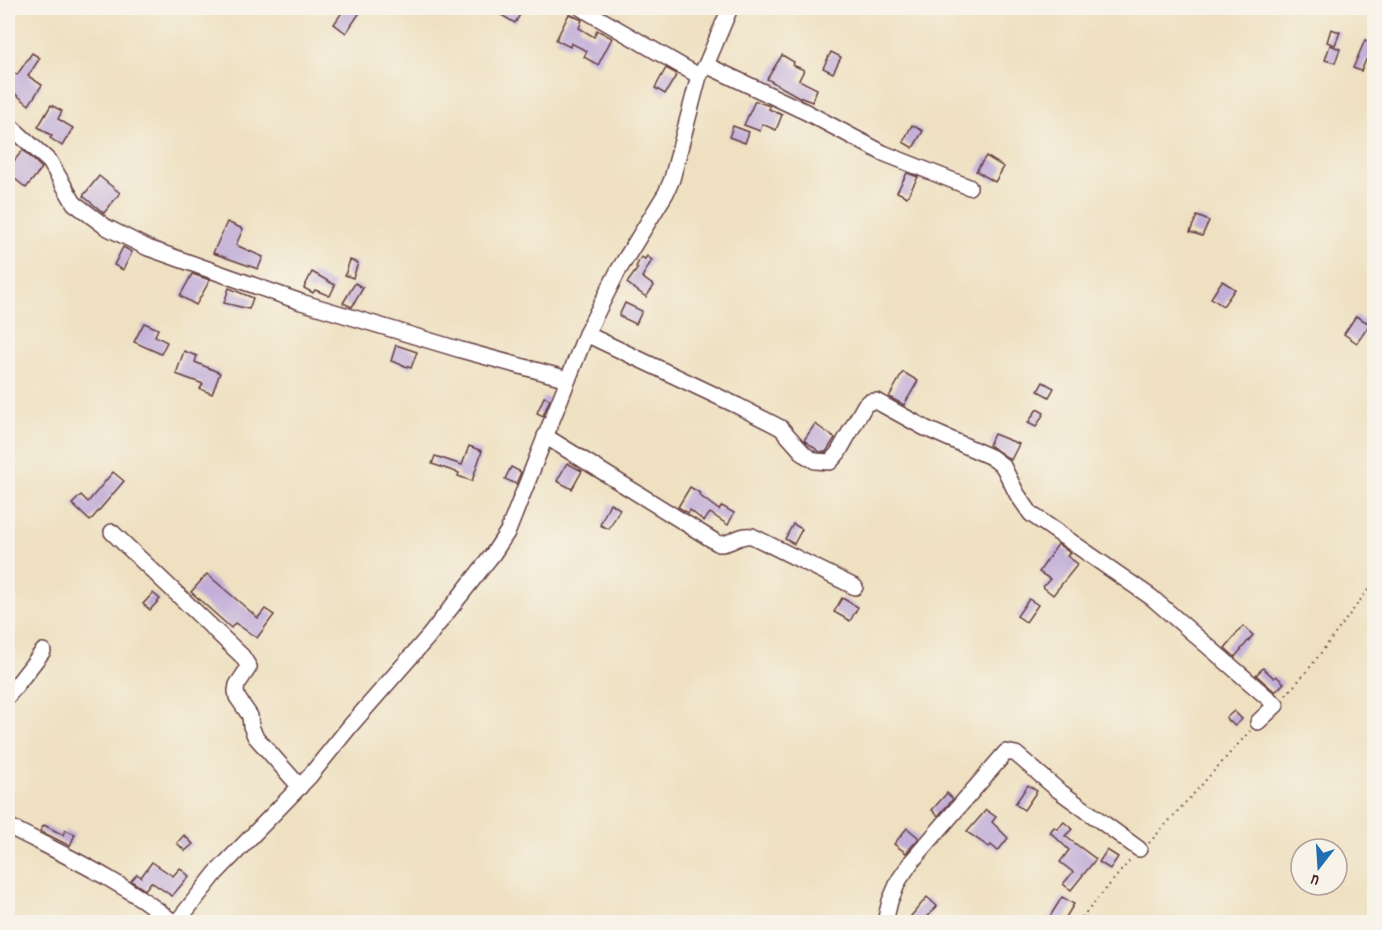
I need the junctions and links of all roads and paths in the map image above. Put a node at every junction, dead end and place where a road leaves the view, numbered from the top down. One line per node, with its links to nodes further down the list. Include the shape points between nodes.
1 (581, 8): 3 (street)
2 (730, 8): 3 (street)
3 (702, 70): 5 (street, via 806,112 883,153); 6 (street, via 666,193 618,271)
4 (10, 133): 7 (street, via 50,162 74,203 106,227 148,248 301,303)
5 (969, 187)
6 (586, 334): 7 (street); 14 (street, via 781,428 814,461 830,462 865,405 876,401 991,457 1003,466 1031,514 1150,597)
7 (568, 379): 8 (street)
8 (545, 436): 11 (street, via 719,544 752,536); 16 (street, via 508,531 493,554 428,638)
9 (112, 532): 16 (street, via 242,656 249,668 237,685 237,697 250,716 255,736)
10 (1374, 582): 14 (path, via 1308,670)
11 (855, 587)
12 (43, 651): 13 (street)
13 (8, 696)
14 (1276, 705): 15 (street)
15 (1258, 722): 18 (path, via 1149,844)
16 (300, 787): 20 (street, via 216,873)
17 (8, 826): 19 (street, via 114,882)
18 (1139, 849): 21 (street, via 1016,754 1006,752 899,880); 22 (path)
19 (173, 922)
20 (177, 922)
21 (885, 922)
22 (1078, 922)

